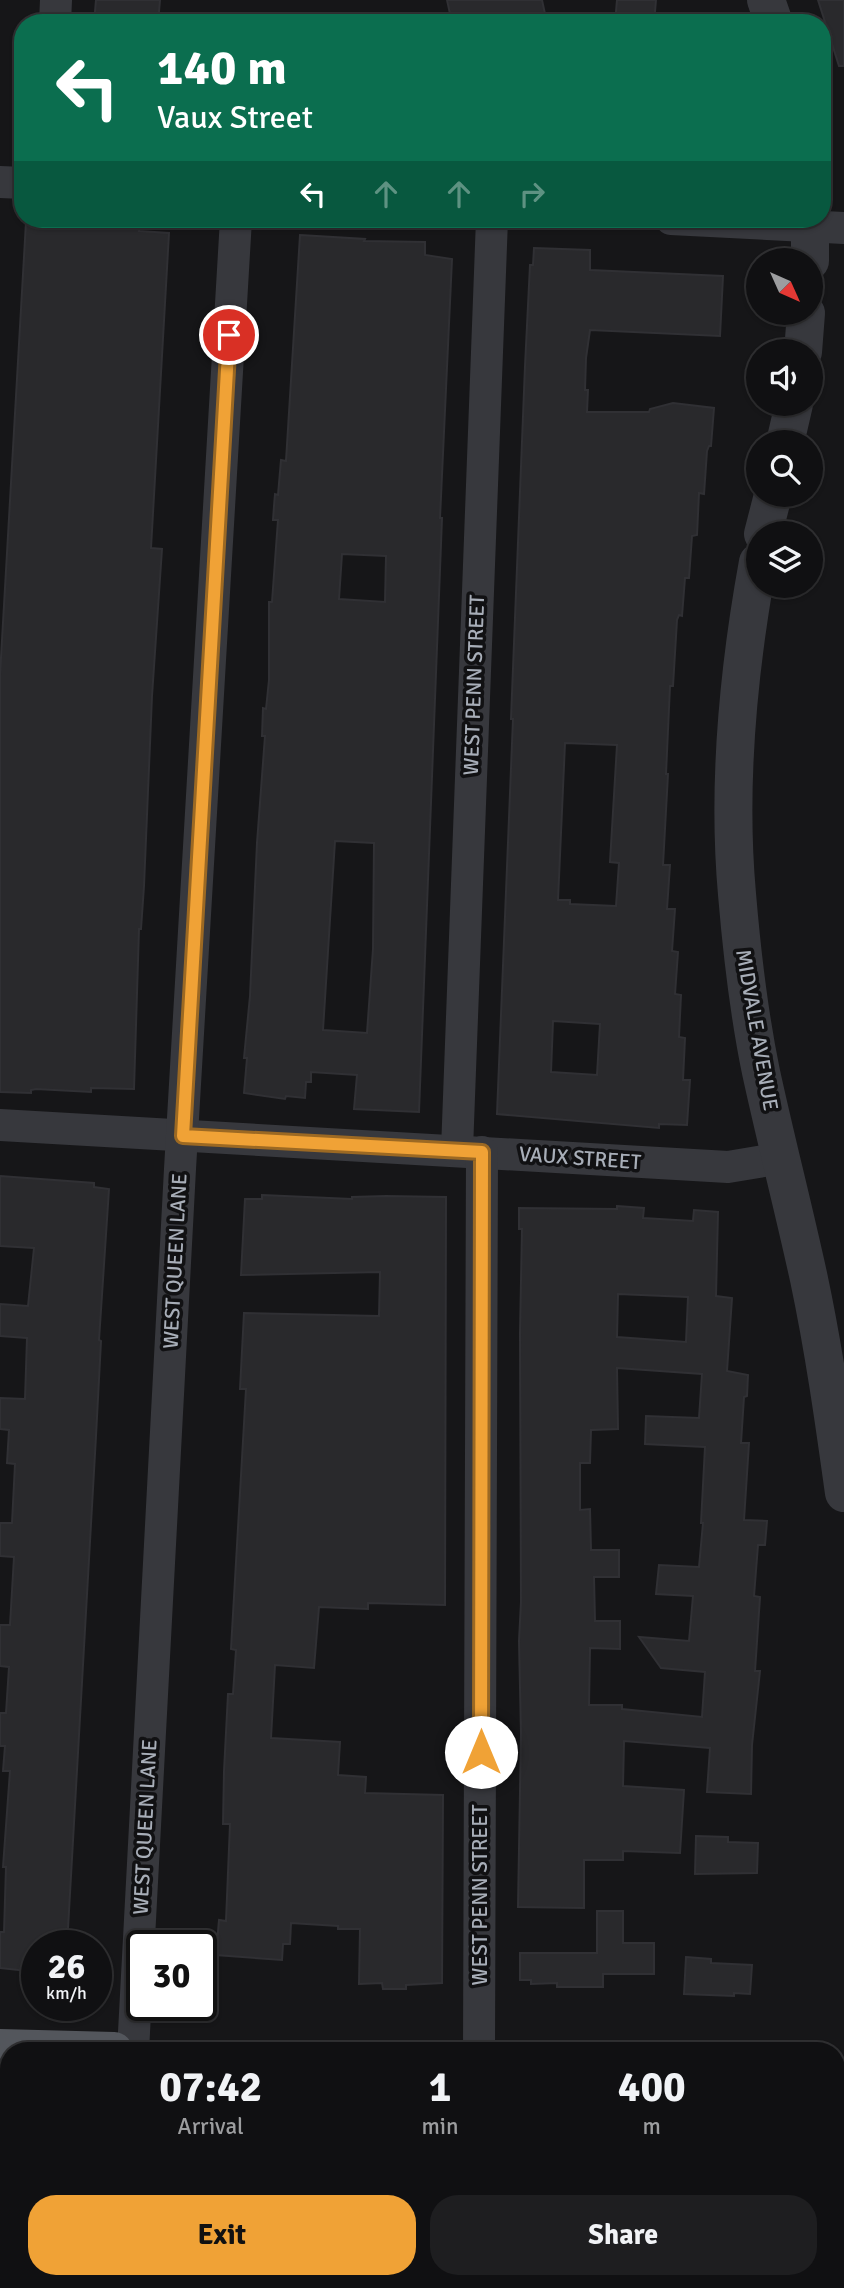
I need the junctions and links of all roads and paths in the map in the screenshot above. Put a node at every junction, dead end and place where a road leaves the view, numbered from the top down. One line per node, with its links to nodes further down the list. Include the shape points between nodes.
1 (235, 228): 7 (street, WEST QUEEN LANE)
2 (492, 228): 8 (street, WEST PENN STREET)
3 (766, 228): 4 (street)
4 (818, 233)
5 (752, 598): 9 (street, MIDVALE AVENUE, via 735,742 737,892 761,1072)
6 (0, 1125): 7 (street, VAUX STREET)
7 (183, 1136): 8 (street, VAUX STREET); 12 (street, WEST QUEEN LANE)
8 (470, 1151): 9 (street, VAUX STREET, via 728,1167); 13 (street, WEST PENN STREET)
9 (782, 1158): 10 (street, MIDVALE AVENUE)
10 (838, 1407): 11 (street, MIDVALE AVENUE)
11 (844, 1493)
12 (133, 2042)
13 (479, 2042)

